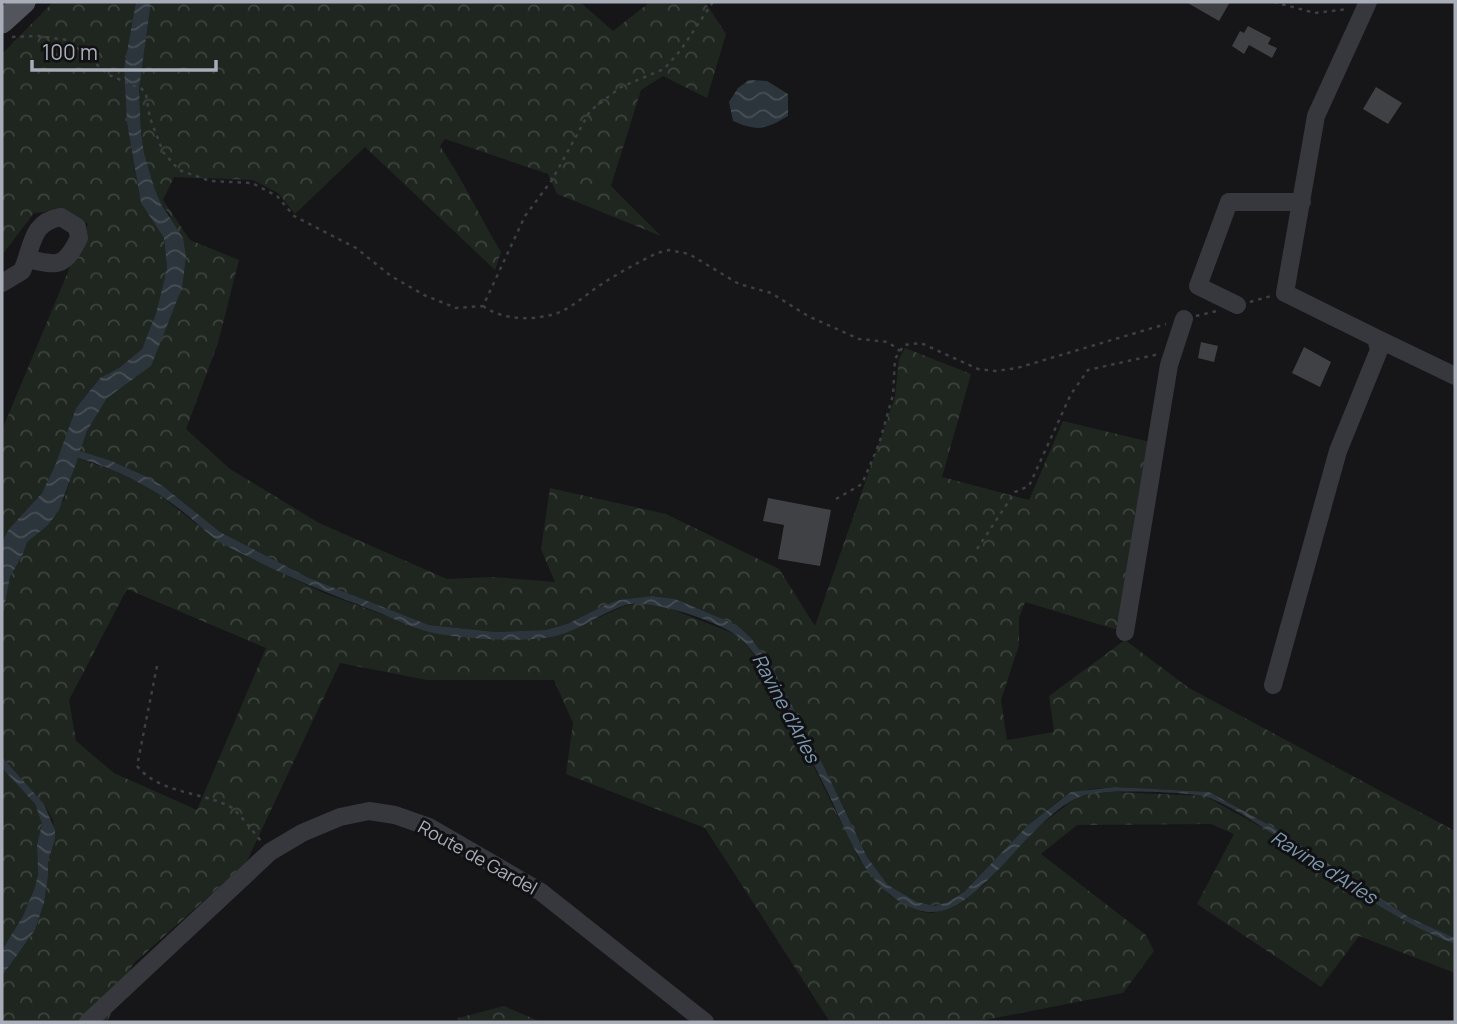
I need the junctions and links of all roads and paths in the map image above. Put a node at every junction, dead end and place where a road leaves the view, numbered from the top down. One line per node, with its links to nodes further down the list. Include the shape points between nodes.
1 (24, 2): 5 (main road)
2 (713, 2): 12 (path, via 664,69 621,87 590,111 559,169 525,216)
3 (1274, 2): 4 (path, via 1315,13)
4 (1362, 4): 7 (street, via 1316,116)
5 (2, 22)
6 (2, 37): 12 (path, via 68,40 109,75 142,89 163,152 179,170 210,181 252,183 277,196 294,216 356,248 424,295 456,308)
7 (1302, 202): 10 (street); 11 (street, via 1229,202 1198,286)
8 (28, 259): 9 (street, via 22,271)
9 (2, 283)
10 (1285, 293): 11 (path); 14 (street)
11 (1237, 305): 13 (path)
12 (483, 306): 16 (path, via 492,313 523,318 562,311 657,253 676,250 739,284 771,293 808,316 859,338 888,342)
13 (1184, 319): 15 (street); 16 (path, via 995,371 978,369 920,343 904,345)
14 (1376, 338): 17 (street); 22 (street, via 1378,356 1344,432)
15 (1175, 348): 19 (path, via 1088,370 1071,394 1029,486 1015,492); 20 (street)
16 (900, 351): 18 (path, via 879,444 862,484)
17 (1455, 376)
18 (836, 499)
19 (977, 549)
20 (1125, 632)
21 (157, 666): 23 (path, via 136,766 144,775 193,796 230,806)
22 (1273, 685)
23 (270, 852): 24 (street, Route de Gardel); 25 (street, Route de Gardel, via 340,817 369,811 429,827 541,892)
24 (88, 1022)
25 (705, 1022)

